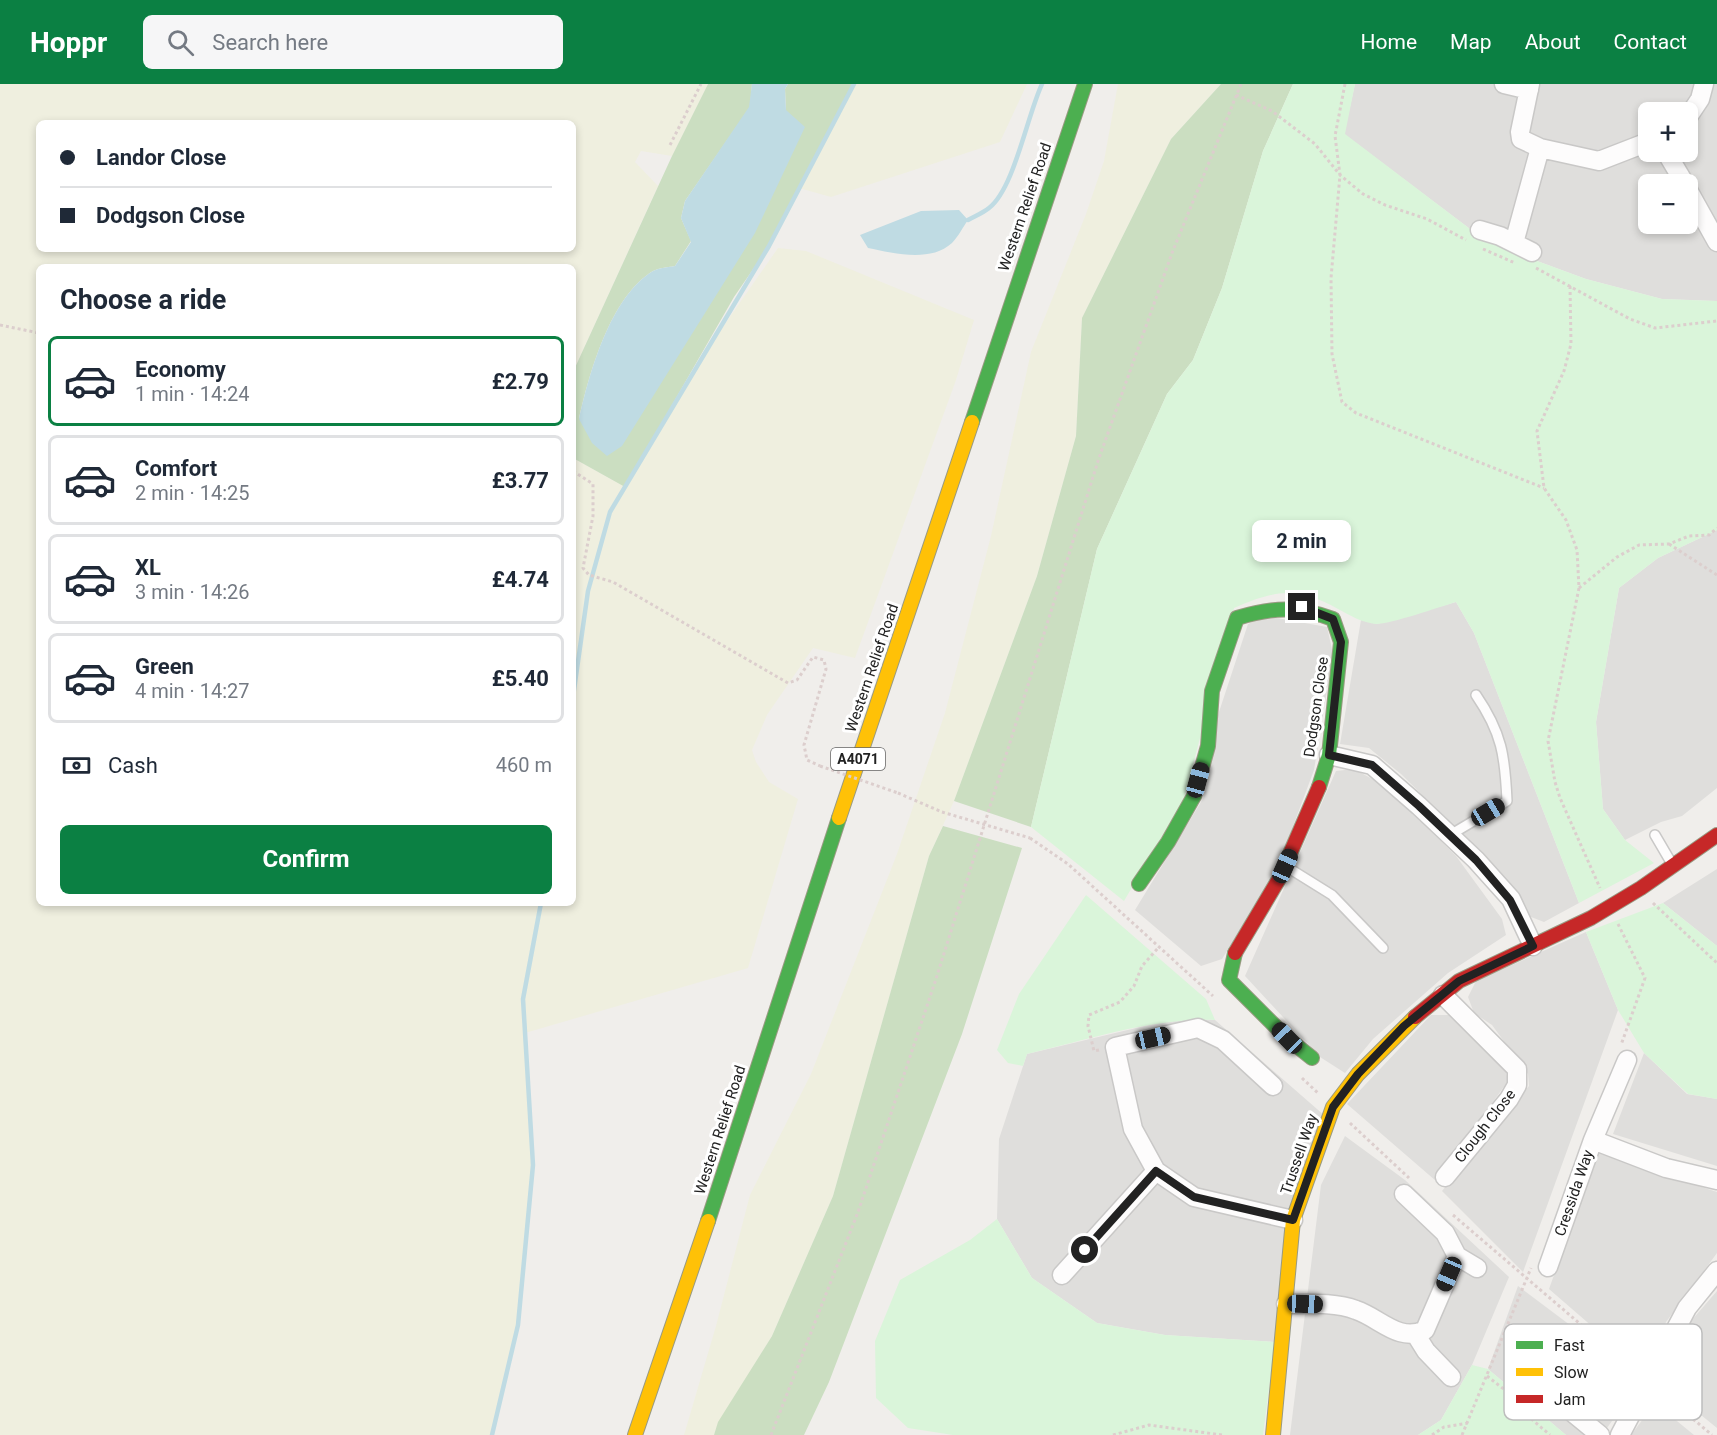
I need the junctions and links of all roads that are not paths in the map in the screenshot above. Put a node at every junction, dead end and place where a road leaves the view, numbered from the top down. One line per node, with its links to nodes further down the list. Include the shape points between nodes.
1 (1085, 84): 44 (main road, Western Relief Road / A4071)
2 (1504, 84): 4 (street)
3 (1704, 84): 5 (street)
4 (1529, 87): 7 (street, via 1521,139)
5 (1698, 102)
6 (1638, 146): 7 (street, via 1599,161)
7 (1540, 148): 11 (street)
8 (1698, 208): 10 (street)
9 (1480, 230): 11 (street)
10 (1717, 242)
11 (1514, 243): 12 (street)
12 (1526, 261)
13 (1476, 695): 17 (lane, via 1493,719 1502,744 1507,801)
14 (1329, 755): 17 (street, via 1372,765); 18 (main road, Dodgson Close); 20 (main road, Dodgson Close, via 1341,642 1333,619 1302,607 1272,606 1237,618 1212,691 1208,746 1194,796)
15 (1655, 835): 19 (lane)
16 (1717, 835): 19 (main road, Trussell Way)
17 (1450, 836): 21 (street, via 1510,900)
18 (1285, 866): 22 (lane, via 1332,895); 25 (main road, Dodgson Close, via 1233,957 1229,981)
19 (1673, 867): 21 (main road, Trussell Way, via 1610,907)
20 (1138, 884)
21 (1533, 946): 23 (main road, Trussell Way, via 1459,981)
22 (1383, 948)
23 (1443, 994): 29 (street, Clough Close, via 1517,1069 1517,1085 1509,1099); 32 (main road, Trussell Way, via 1381,1050 1333,1107)
24 (1624, 1053): 27 (street)
25 (1312, 1058)
26 (1273, 1086): 28 (street, via 1223,1040 1198,1028 1115,1047 1133,1129)
27 (1593, 1140): 30 (street, Cressida Way, via 1666,1168); 34 (street, Cressida Way)
28 (1156, 1171): 32 (street, via 1194,1197); 37 (street)
29 (1446, 1177)
30 (1717, 1180)
31 (1410, 1189): 33 (street, via 1445,1233)
32 (1293, 1220): 38 (main road, Trussell Way)
33 (1457, 1256): 35 (street); 40 (street, via 1425,1330)
34 (1540, 1267)
35 (1477, 1268)
36 (1717, 1271): 39 (street)
37 (1062, 1275)
38 (1286, 1304): 40 (street, via 1356,1310 1398,1333); 45 (main road, Trussell Way)
39 (1679, 1324)
40 (1416, 1335): 41 (street, via 1425,1351)
41 (1451, 1377)
42 (1582, 1420): 46 (street)
43 (1629, 1420): 47 (street)
44 (635, 1435)
45 (1273, 1435)
46 (1600, 1435)
47 (1620, 1435)

